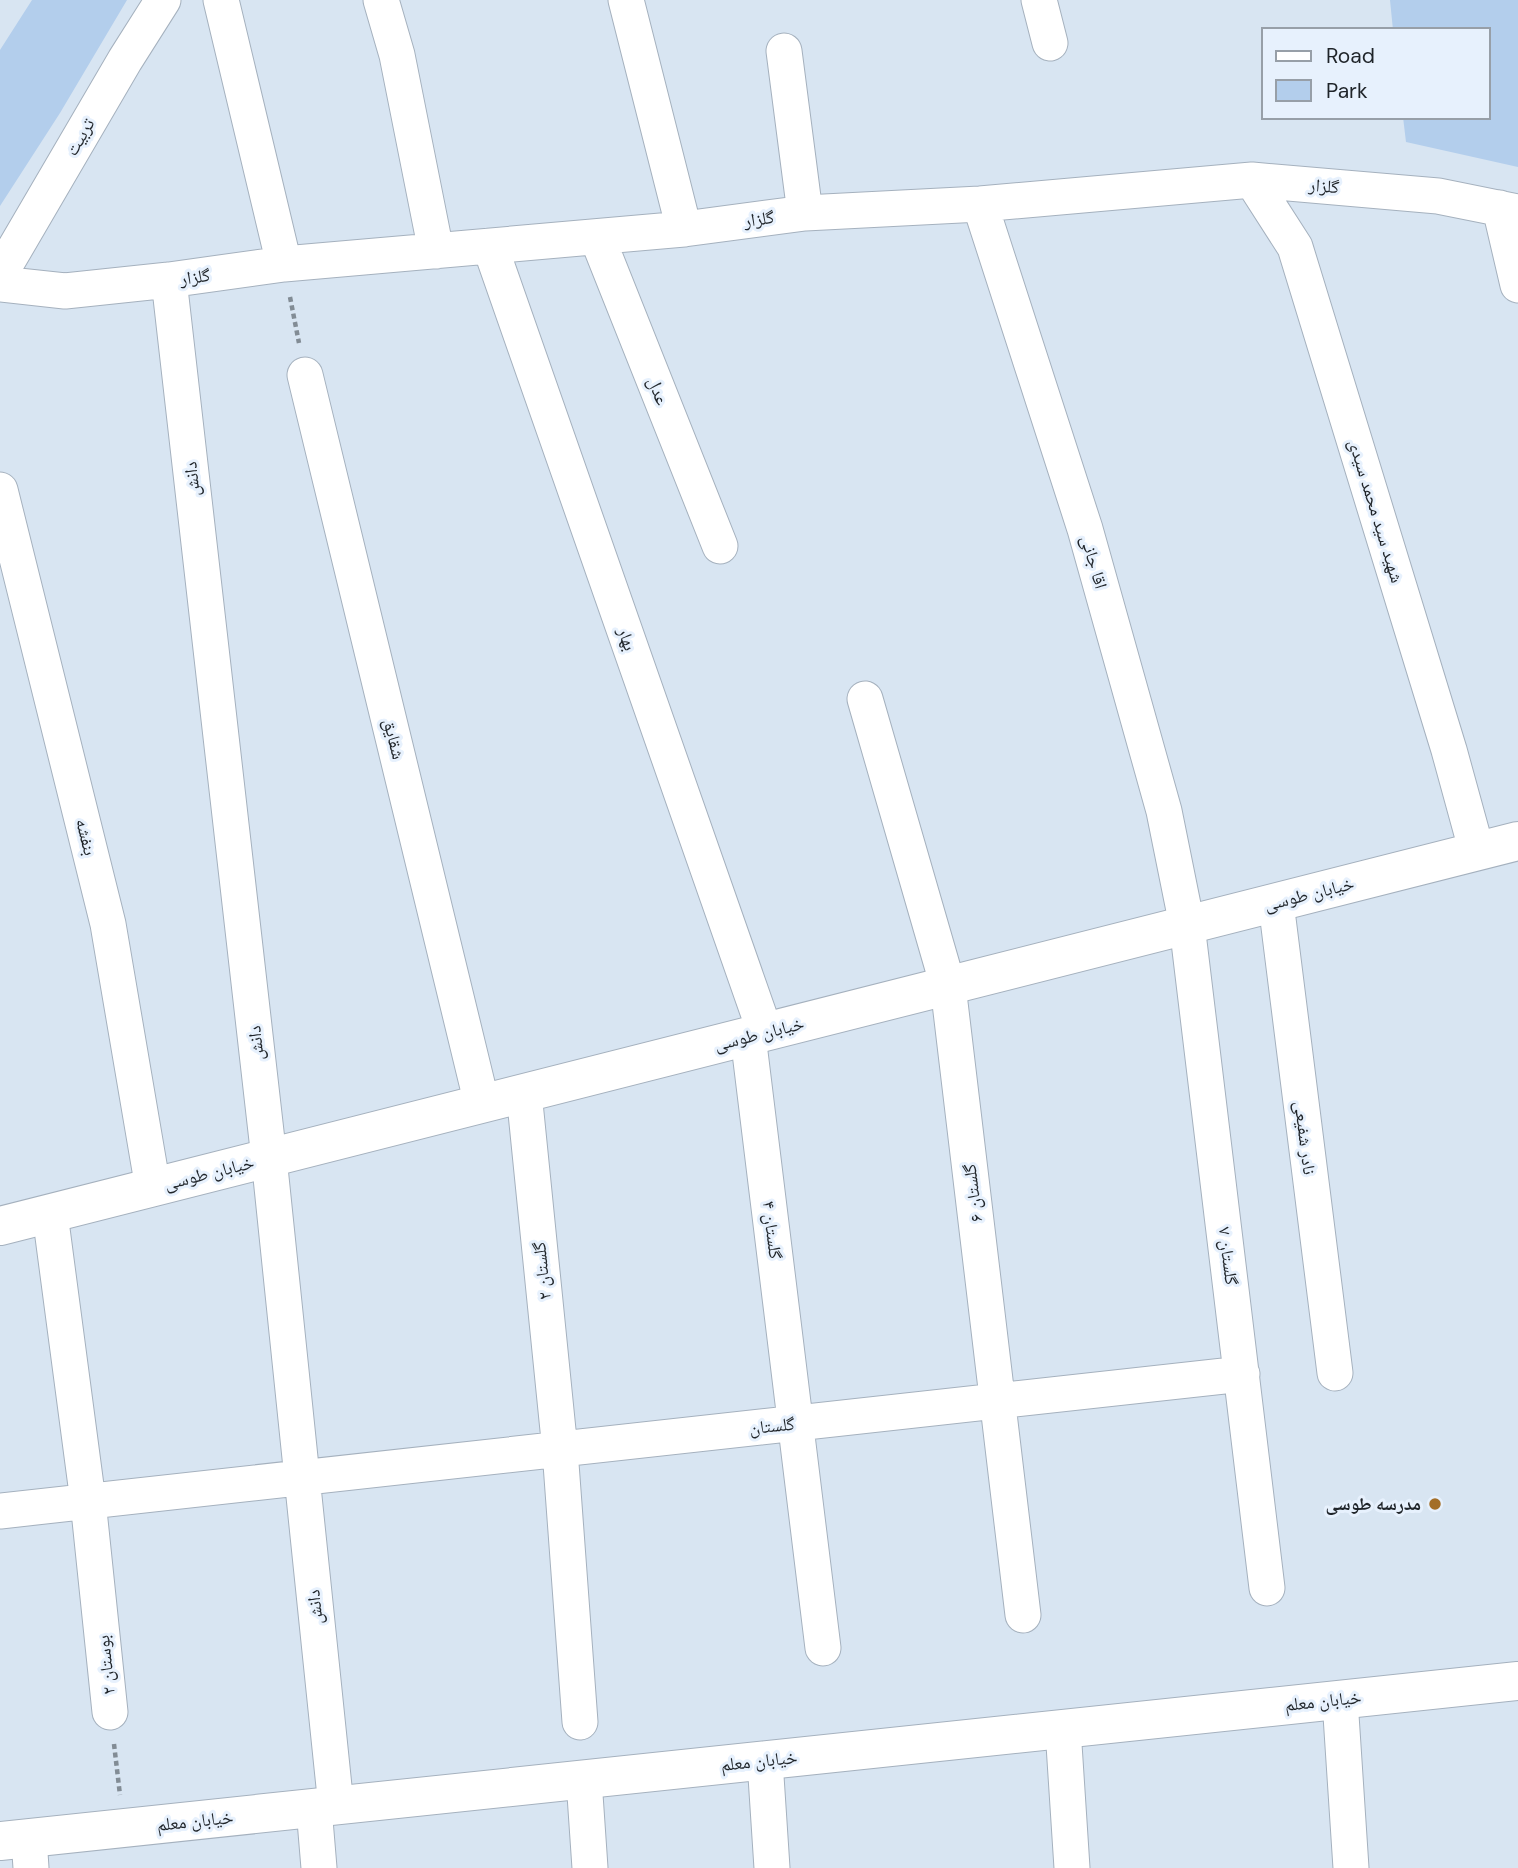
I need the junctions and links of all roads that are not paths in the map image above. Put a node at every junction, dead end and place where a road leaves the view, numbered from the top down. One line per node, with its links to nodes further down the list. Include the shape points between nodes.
1 (163, 0): 17 (street, تربیت)
2 (221, 0): 16 (street)
3 (381, 0): 15 (street, via 397,55)
4 (626, 0): 12 (street)
5 (1039, 0): 6 (street)
6 (1050, 43)
7 (784, 51): 11 (street)
8 (1252, 180): 9 (street, گلزار); 10 (street, گلزار, via 1438,196); 26 (street, شهید سید محمد سیدی, via 1295,247)
9 (980, 204): 11 (street, گلزار); 28 (street, اقا جانی, via 1085,529 1164,811)
10 (1509, 210): 20 (street)
11 (805, 212): 12 (street, گلزار)
12 (684, 229): 13 (street, گلزار)
13 (597, 237): 14 (street, گلزار); 23 (street, عدل)
14 (491, 246): 15 (street, گلزار); 30 (street, بهار)
15 (436, 251): 16 (street, گلزار)
16 (284, 264): 18 (street, گلزار)
17 (0, 274)
18 (169, 281): 19 (street, گلزار, via 65,291); 33 (street, دانش)
19 (0, 284)
20 (1518, 285)
21 (305, 375): 32 (street, شقایق)
22 (0, 490): 34 (street, بنفشه, via 108,924)
23 (720, 546)
24 (864, 699): 29 (street, گلستان ۶)
25 (1518, 841): 26 (street, خیابان طوسی)
26 (1477, 852): 27 (street, خیابان طوسی)
27 (1276, 902): 28 (street, خیابان طوسی); 37 (street, نادر شفیعی)
28 (1187, 925): 29 (street, خیابان طوسی); 38 (street, گلستان ۷)
29 (948, 986): 30 (street, خیابان طوسی); 39 (street, گلستان ۶)
30 (757, 1034): 31 (street, خیابان طوسی); 40 (street, گلستان ۴)
31 (524, 1093): 32 (street, خیابان طوسی); 41 (street, گلستان ۲)
32 (482, 1104): 33 (street, خیابان طوسی)
33 (269, 1158): 34 (street, خیابان طوسی); 42 (street, دانش)
34 (153, 1188): 35 (street, خیابان طوسی)
35 (50, 1214): 36 (street, خیابان طوسی); 43 (street, بوستان ۲)
36 (0, 1226)
37 (1335, 1373)
38 (1242, 1374): 39 (street, گلستان); 45 (street, گلستان ۷)
39 (998, 1401): 40 (street, گلستان); 46 (street, گلستان ۶)
40 (796, 1423): 41 (street, گلستان); 47 (street, گلستان ۴)
41 (560, 1450): 42 (street, گلستان); 51 (street, گلستان ۲)
42 (301, 1478): 43 (street, گلستان); 55 (street, دانش)
43 (88, 1501): 44 (street, گلستان); 50 (street, بوستان ۲)
44 (0, 1511)
45 (1267, 1588)
46 (1023, 1615)
47 (823, 1648)
48 (1518, 1681): 49 (street, خیابان معلم)
49 (1340, 1700): 52 (street, خیابان معلم); 61 (street)
50 (110, 1712)
51 (580, 1722)
52 (1063, 1729): 53 (street, خیابان معلم); 60 (street)
53 (765, 1761): 54 (street, خیابان معلم); 59 (street)
54 (584, 1780): 55 (street, خیابان معلم); 58 (street)
55 (325, 1807): 56 (street, خیابان معلم, via 123,1828); 57 (street, دانش)
56 (20, 1849)
57 (318, 1868)
58 (590, 1868)
59 (772, 1868)
60 (1072, 1868)
61 (1351, 1868)

